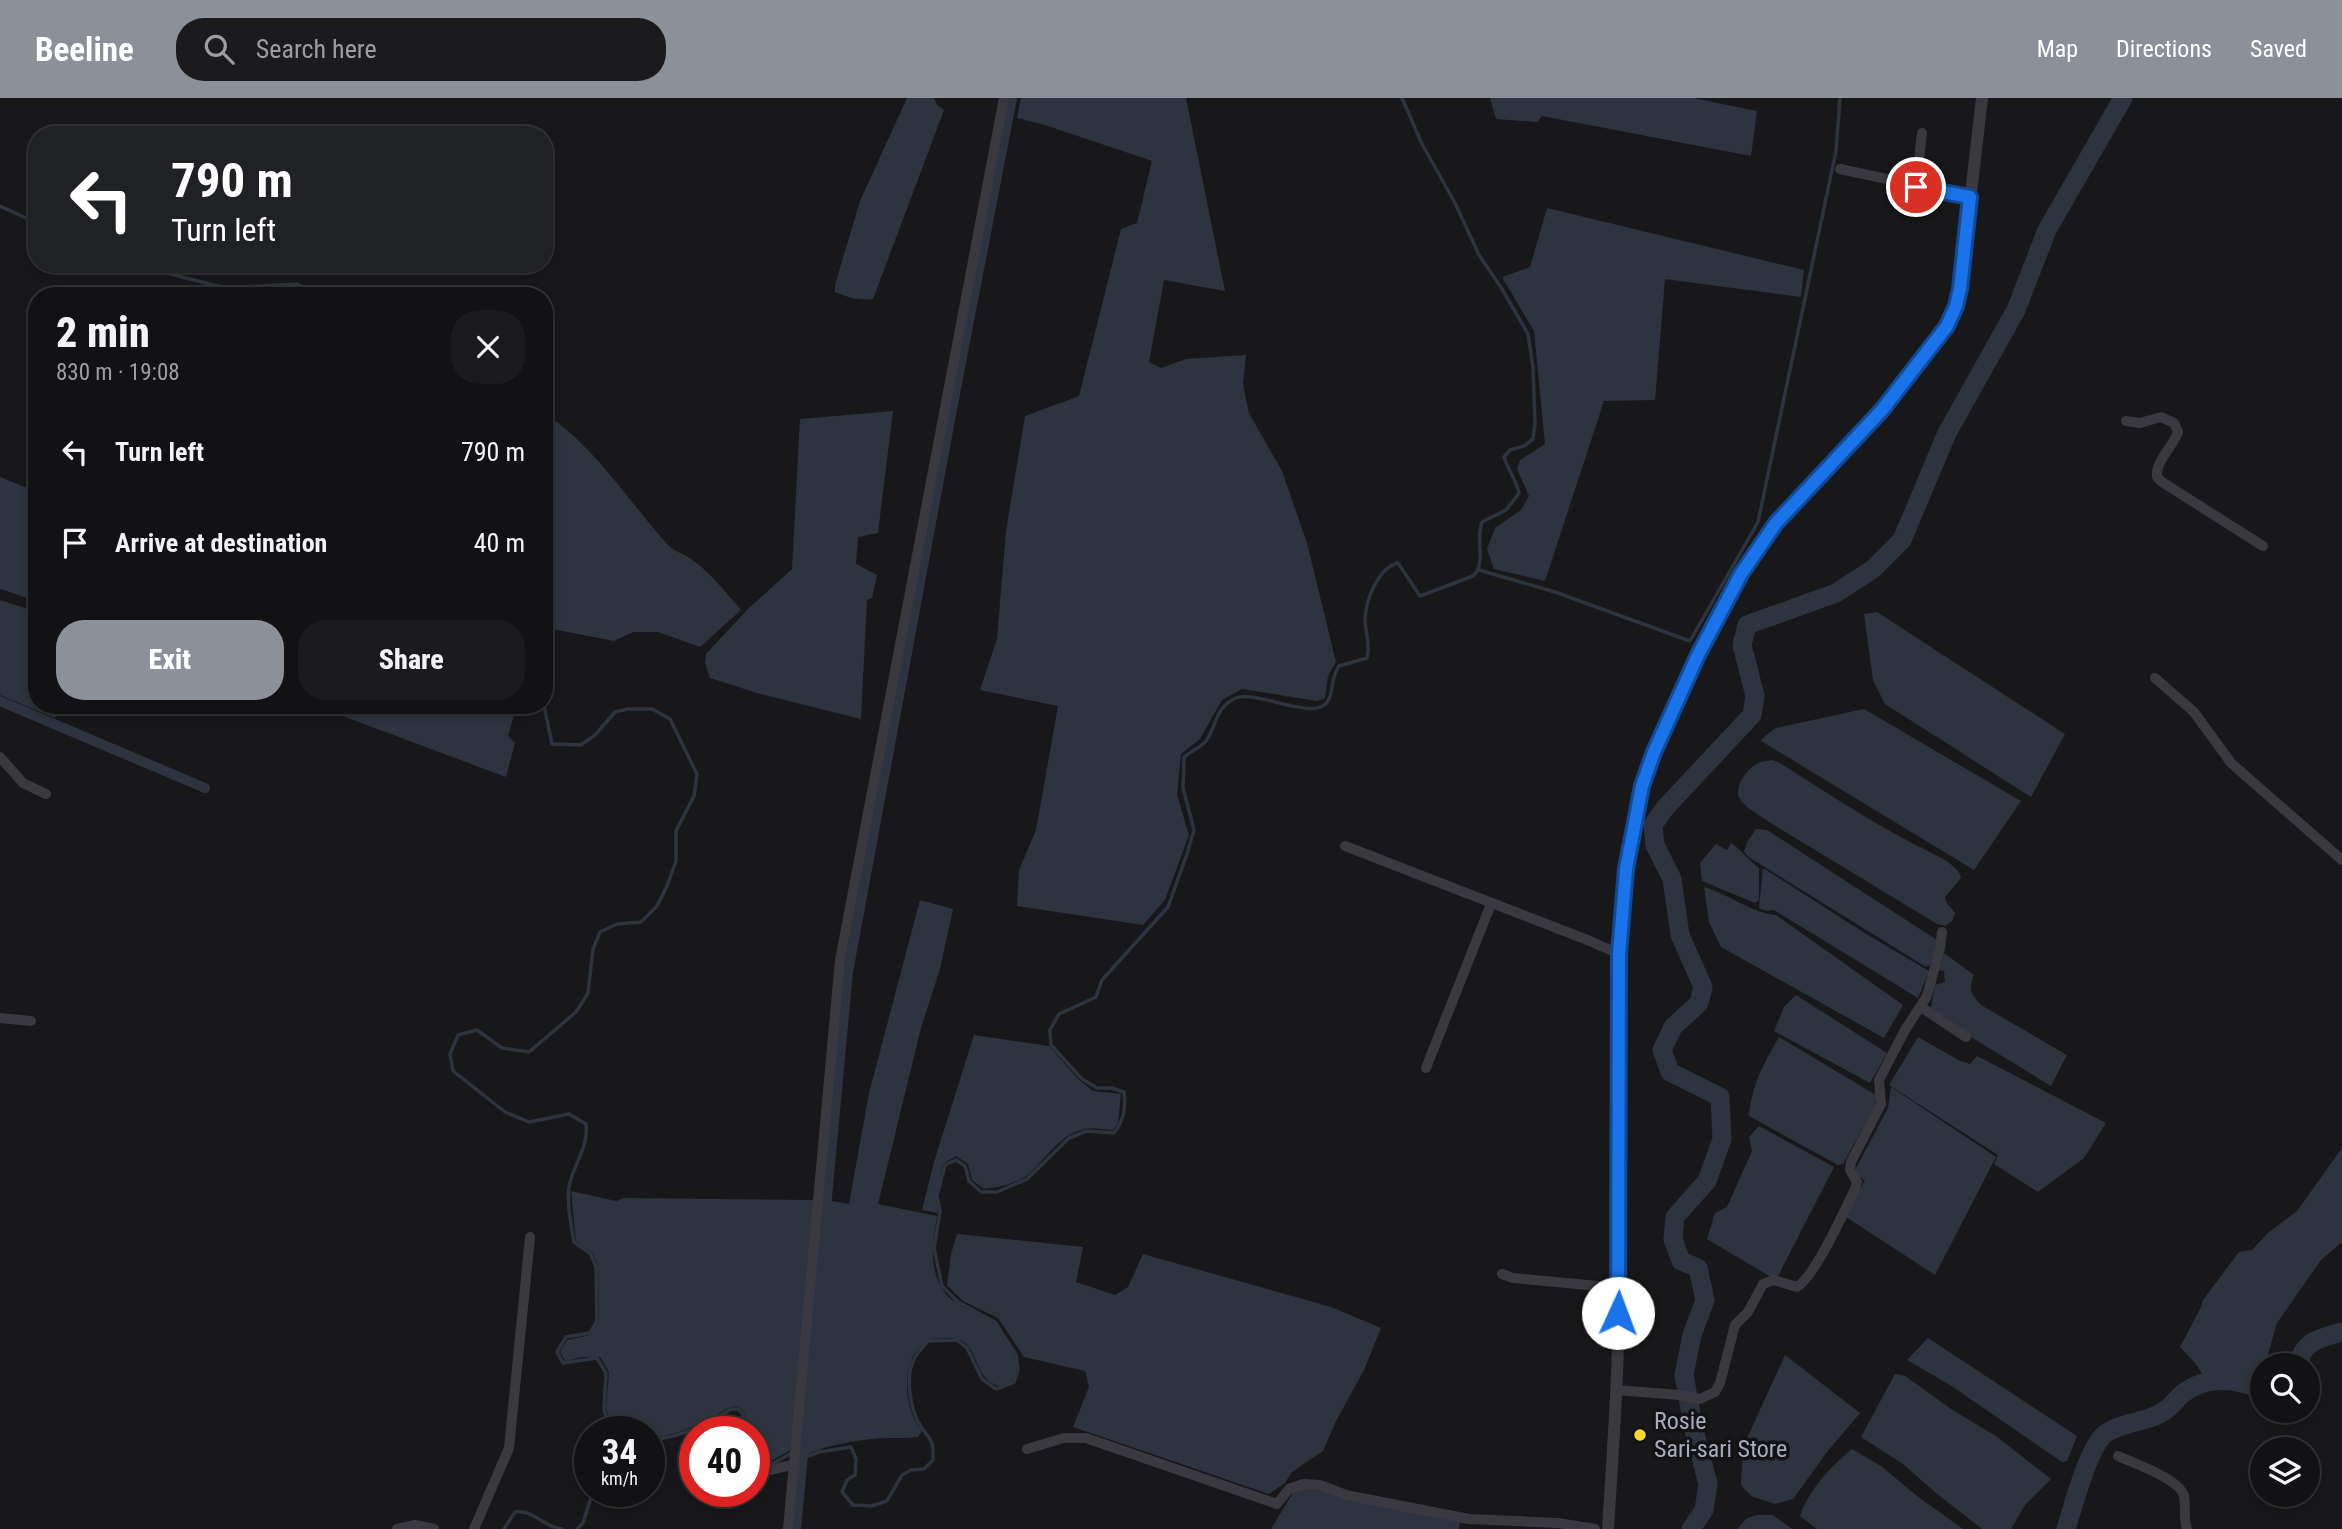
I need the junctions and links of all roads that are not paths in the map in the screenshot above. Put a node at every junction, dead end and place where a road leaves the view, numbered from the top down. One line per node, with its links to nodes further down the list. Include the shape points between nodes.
1 (1004, 98): 28 (street, via 841,960)
2 (1982, 98): 6 (street)
3 (1922, 134): 5 (street)
4 (1840, 169): 5 (street)
5 (1916, 187): 6 (street)
6 (1970, 197): 16 (street, via 1960,289 1947,326 1882,410 1776,523 1741,574 1698,655 1642,786 1626,869)
7 (2126, 421): 8 (street, via 2140,423 2161,417 2174,423 2178,429 2175,442 2158,467 2157,477)
8 (2263, 547)
9 (2155, 678): 13 (street, via 2194,712 2231,763)
10 (0, 757): 11 (street, via 23,783)
11 (46, 794)
12 (1345, 846): 14 (street)
13 (2342, 860)
14 (1491, 904): 16 (street); 21 (street)
15 (1942, 932): 17 (street)
16 (1619, 954): 24 (street)
17 (1921, 1007): 20 (street); 25 (street, via 1879,1080 1881,1104 1850,1167 1857,1185 1801,1286 1774,1280 1763,1284 1735,1325 1715,1392 1700,1399)
18 (0, 1018): 19 (street)
19 (31, 1021)
20 (1966, 1037)
21 (1426, 1068)
22 (530, 1237): 32 (street, via 509,1448)
23 (1502, 1275): 24 (street)
24 (1619, 1288): 25 (street)
25 (1616, 1390): 35 (street)
26 (1027, 1449): 34 (street, via 1064,1438 1086,1438 1277,1504 1289,1489 1311,1484 1469,1519)
27 (2118, 1456): 36 (street, via 2176,1484 2184,1496)
28 (795, 1457): 29 (street); 33 (street)
29 (770, 1467)
30 (397, 1529): 31 (street, via 415,1525)
31 (434, 1529)
32 (474, 1529)
33 (788, 1529)
34 (1595, 1529)
35 (1608, 1529)
36 (2188, 1529)

